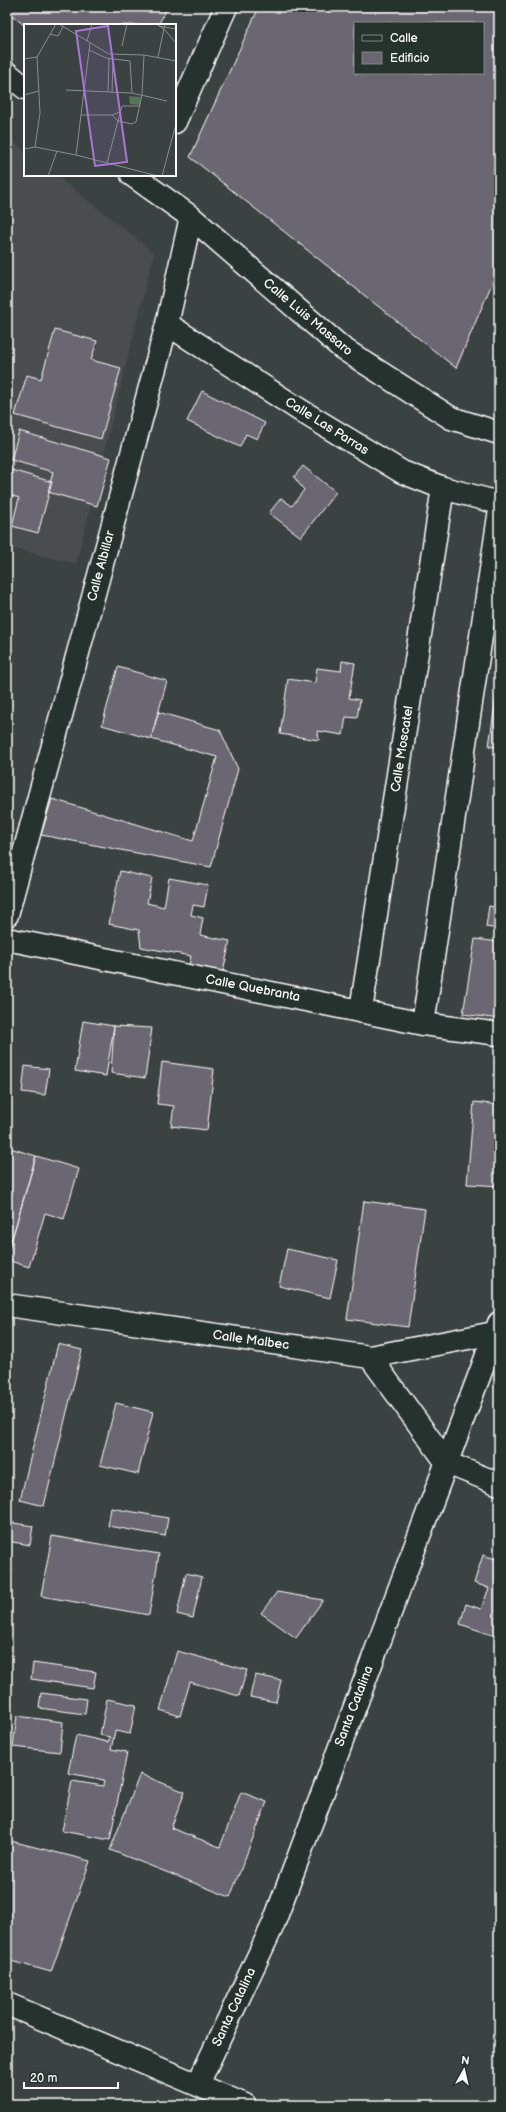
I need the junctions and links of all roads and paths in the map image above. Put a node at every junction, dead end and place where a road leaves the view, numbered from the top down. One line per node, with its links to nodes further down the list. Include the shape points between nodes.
1 (226, 7): 4 (street)
2 (7, 73): 3 (street)
3 (24, 87)
4 (176, 120)
5 (143, 179): 6 (street, Calle Luis Massaro)
6 (191, 216): 7 (street, Calle Albillar); 8 (street, Calle Luis Massaro, via 342,348 451,418)
7 (167, 324): 9 (street, Calle Las Parras, via 402,472); 12 (street, Calle Albillar)
8 (499, 433)
9 (442, 488): 10 (street, Calle Las Parras); 14 (street, Calle Moscatel)
10 (499, 503)
11 (499, 516): 15 (street)
12 (7, 915)
13 (7, 939): 14 (street, Calle Quebranta)
14 (362, 1010): 15 (street, Calle Quebranta)
15 (423, 1024): 16 (street, Calle Quebranta)
16 (499, 1034)
17 (7, 1305): 19 (street, Calle Malbec)
18 (497, 1328): 19 (street, Calle Malbec); 20 (street, Santa Catalina)
19 (370, 1357): 20 (street)
20 (446, 1463): 21 (street); 23 (street, Santa Catalina, via 273,1925)
21 (499, 1484)
22 (7, 2004): 23 (street)
23 (198, 2084): 24 (street)
24 (245, 2105)

